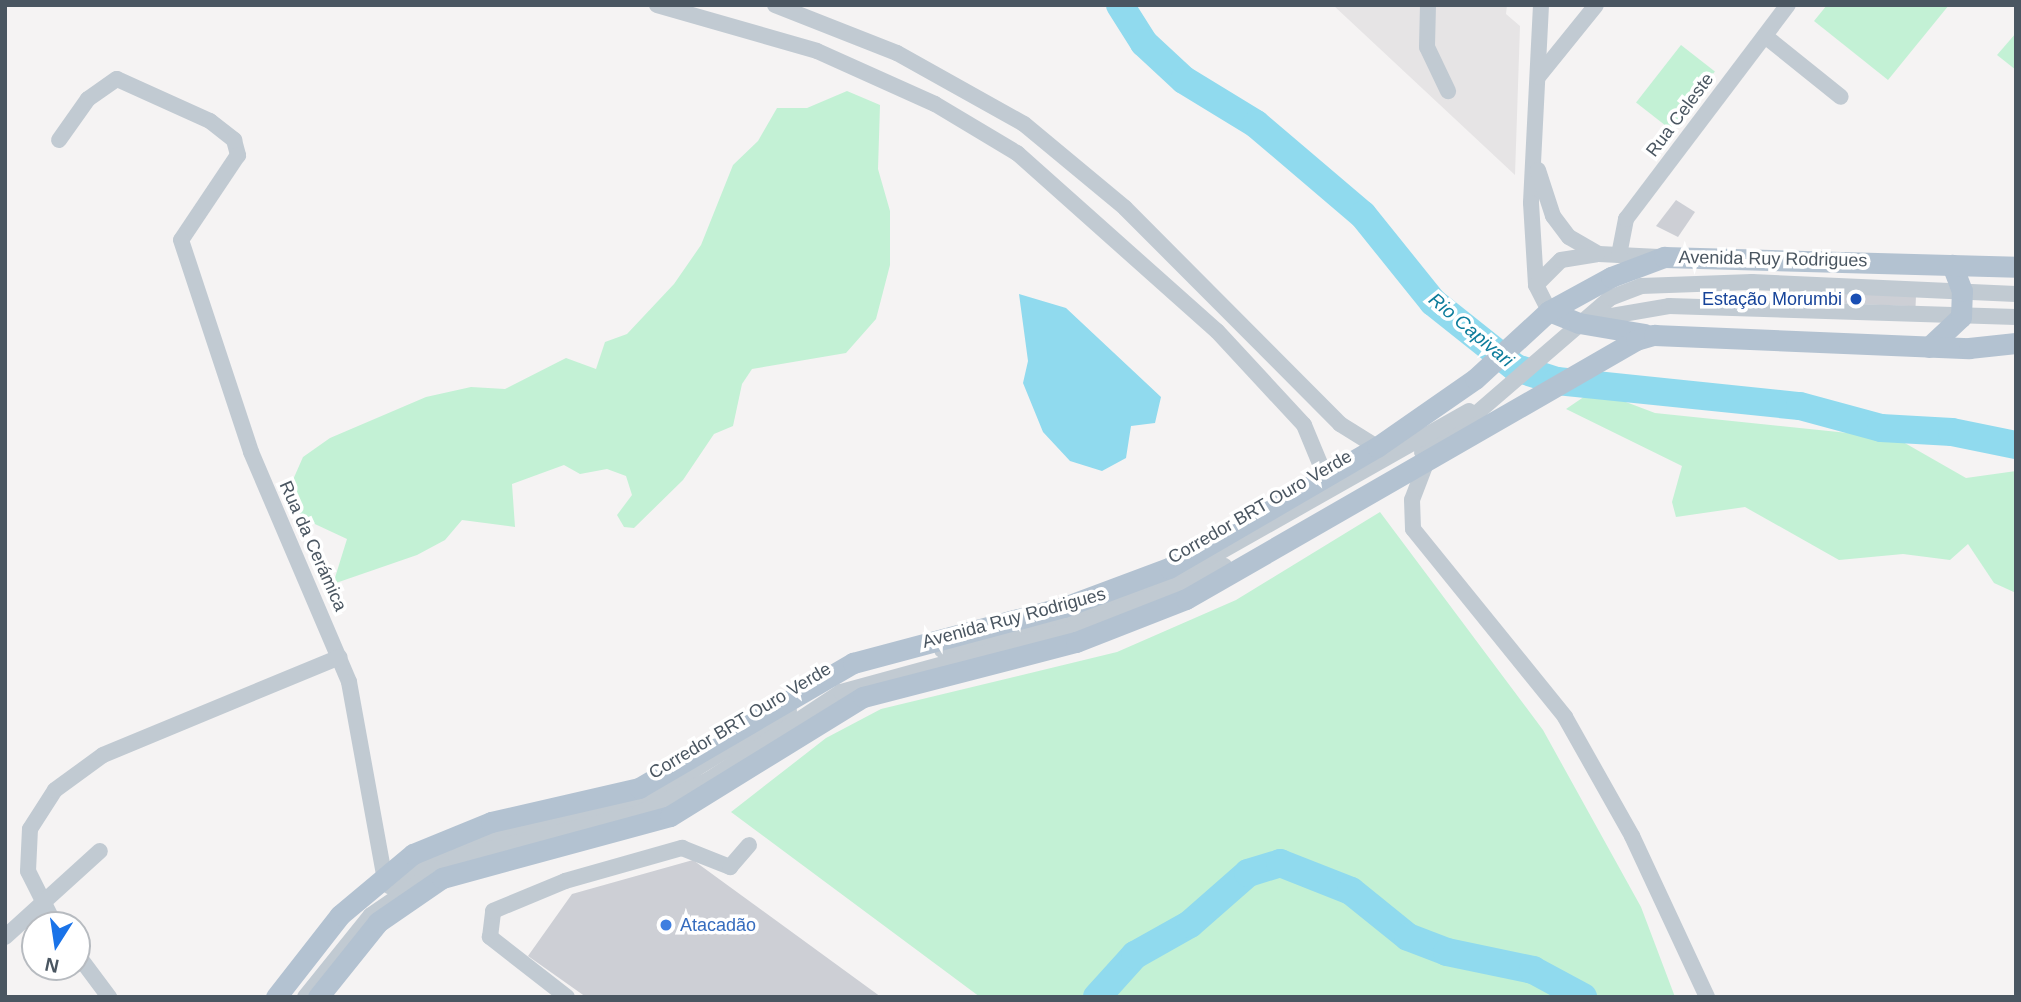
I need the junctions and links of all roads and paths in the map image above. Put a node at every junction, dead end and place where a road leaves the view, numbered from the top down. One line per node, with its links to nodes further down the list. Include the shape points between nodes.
1 (657, 5): 7 (street)
2 (1428, 5): 11 (street, via 1427,47)
3 (1541, 5): 10 (street)
4 (1596, 5): 10 (street)
5 (1788, 5): 8 (street, Rua Celeste)
6 (779, 6): 7 (street); 9 (street)
7 (774, 35): 13 (street)
8 (1765, 36): 12 (street); 17 (street, Rua Celeste, via 1626,219)
9 (944, 77): 13 (street); 32 (street, via 1024,124 1125,208 1340,424)
10 (1538, 77): 15 (street)
11 (1448, 91)
12 (1841, 97)
13 (935, 104): 34 (street, via 1017,153 1217,331 1304,425)
14 (59, 140): 35 (street, Rua da Cerámica, via 88,99 117,79 210,121 234,140 238,155 181,240 251,452)
15 (1534, 154): 16 (street, via 1560,228); 21 (street)
16 (1599, 254): 17 (street); 21 (street, via 1561,260)
17 (1619, 256): 18 (street)
18 (1664, 257): 19 (main road, Avenida Ruy Rodrigues); 24 (main road, Avenida Ruy Rodrigues)
19 (1952, 265): 20 (main road, Avenida Ruy Rodrigues); 22 (main road)
20 (2016, 267)
21 (1536, 285): 24 (street)
22 (1962, 291): 23 (street, Corredor BRT Ouro Verde); 25 (main road); 27 (street, Corredor BRT Ouro Verde, via 1677,281 1618,295)
23 (2016, 294)
24 (1549, 311): 27 (main road); 32 (main road, Avenida Ruy Rodrigues, via 1475,379)
25 (1961, 317): 26 (street, Corredor BRT Ouro Verde); 27 (street, Corredor BRT Ouro Verde, via 1669,306); 30 (main road)
26 (2016, 317)
27 (1580, 323): 28 (main road); 31 (street, Corredor BRT Ouro Verde)
28 (1654, 335): 30 (main road, Avenida Ruy Rodrigues); 33 (main road, Avenida Ruy Rodrigues, via 1605,356)
29 (2016, 342): 30 (main road, Avenida Ruy Rodrigues)
30 (1929, 347)
31 (1504, 389): 47 (street, Corredor BRT Ouro Verde, via 1164,583 1067,619 857,674 647,799 494,834 440,853 368,903); 48 (street, Corredor BRT Ouro Verde, via 1432,446 1181,587 1072,629 859,685 660,805 622,820 487,847 437,867 371,915)
32 (1377, 447): 34 (main road, Avenida Ruy Rodrigues)
33 (1425, 466): 49 (main road, Avenida Ruy Rodrigues, via 1256,564 1150,615 1038,652 863,697 670,816 442,878 378,922); 51 (street, via 1412,500 1413,529 1565,717 1632,835)
34 (1326, 478): 36 (main road, Avenida Ruy Rodrigues, via 1135,583 834,671)
35 (341, 657): 37 (street, Rua da Cerámica); 41 (street, via 103,755 55,790 30,829 27,871)
36 (678, 770): 37 (street, via 630,788 485,814 401,854); 40 (main road, Avenida Ruy Rodrigues, via 597,802 474,827)
37 (379, 845): 40 (street, Rua da Cerámica)
38 (749, 845): 50 (street, via 730,867 682,848 565,881 493,911 490,937)
39 (100, 852): 41 (street)
40 (384, 874): 46 (main road, Avenida Ruy Rodrigues, via 340,915)
41 (43, 908): 42 (street); 43 (street)
42 (45, 911)
43 (5, 937)
44 (91, 973): 45 (street)
45 (109, 997)
46 (276, 997)
47 (292, 997)
48 (305, 997)
49 (318, 997)
50 (567, 997)
51 (1707, 997)

